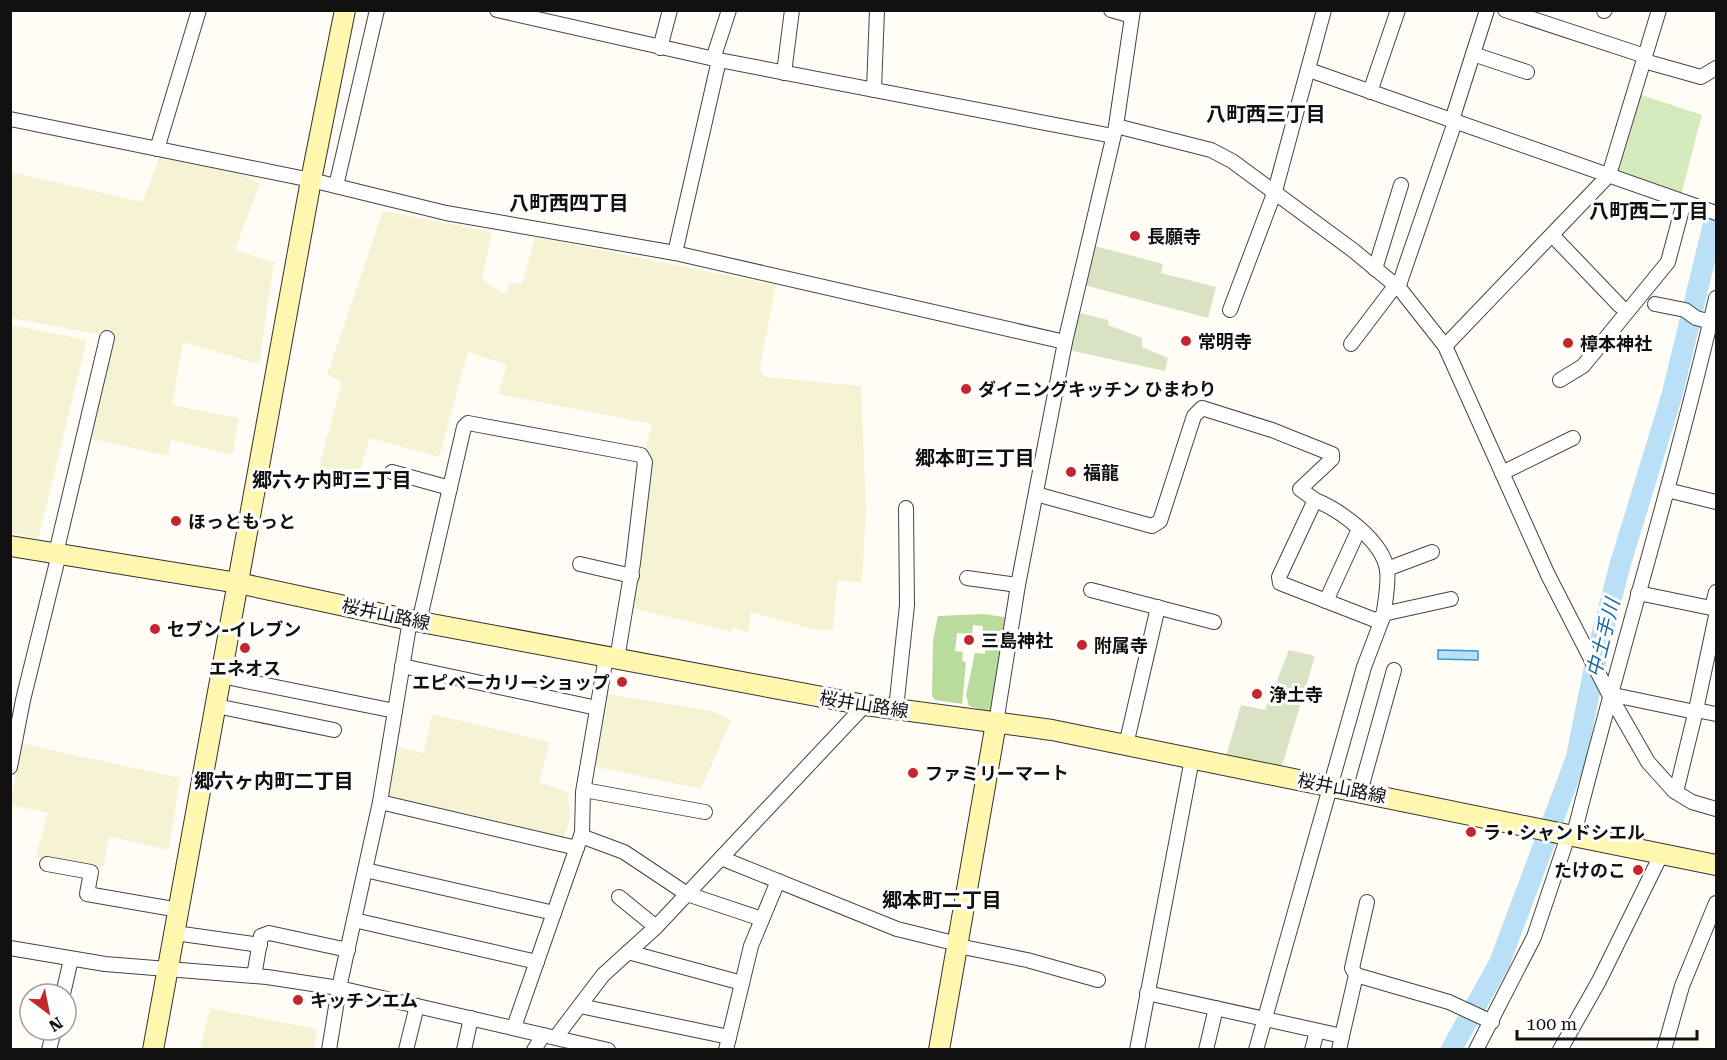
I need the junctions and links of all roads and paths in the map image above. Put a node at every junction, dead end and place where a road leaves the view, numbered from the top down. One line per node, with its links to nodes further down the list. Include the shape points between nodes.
1 (198, 10): 29 (street)
2 (345, 10): 31 (main road)
3 (377, 10): 33 (street)
4 (497, 10): 16 (street)
5 (670, 10): 16 (street)
6 (729, 10): 19 (street)
7 (792, 10): 23 (street)
8 (877, 10): 24 (street)
9 (1111, 10): 15 (street)
10 (1324, 10): 21 (street)
11 (1398, 10): 25 (street)
12 (1487, 10): 17 (street)
13 (1505, 10): 18 (street)
14 (1659, 10): 18 (street)
15 (1133, 13): 28 (street)
16 (660, 48): 19 (street)
17 (1473, 54): 22 (street); 27 (street)
18 (1644, 58): 20 (street, via 1701,77); 30 (street)
19 (716, 59): 23 (street); 38 (street)
20 (1716, 68)
21 (1309, 70): 25 (street); 34 (street)
22 (1527, 72)
23 (784, 73): 24 (street)
24 (874, 90): 28 (street)
25 (1371, 92): 27 (street)
26 (10, 119): 29 (street)
27 (1454, 121): 30 (street); 40 (street)
28 (1115, 131): 34 (street, via 1211,150); 47 (street)
29 (157, 149): 31 (street)
30 (1609, 175): 35 (street); 37 (street)
31 (310, 180): 33 (street); 68 (main road)
32 (1401, 185): 39 (street)
33 (336, 186): 38 (street, via 446,213)
34 (1275, 191): 39 (street); 44 (street)
35 (1684, 202): 36 (street); 50 (street, via 1668,262 1582,366)
36 (1716, 213)
37 (1551, 235): 43 (street); 49 (street)
38 (675, 253): 47 (street)
39 (1375, 268): 40 (street)
40 (1396, 287): 48 (street); 49 (street)
41 (1716, 298): 45 (street)
42 (1655, 304): 45 (street, via 1685,310)
43 (1620, 306)
44 (1230, 310)
45 (1711, 322): 55 (street)
46 (107, 338): 63 (street)
47 (1065, 342): 56 (street)
48 (1350, 344)
49 (1445, 346): 53 (street)
50 (1560, 380)
51 (1573, 438): 53 (street)
52 (392, 472): 54 (street)
53 (1502, 473): 84 (street, via 1548,575)
54 (450, 488): 66 (street, via 464,426 468,423 641,455 645,462); 78 (street)
55 (1667, 490): 58 (street); 72 (street)
56 (1036, 494): 57 (street, via 1152,526 1160,521 1194,416 1202,408 1332,454 1332,459 1300,489); 69 (street)
57 (1315, 500): 60 (street, via 1333,507); 74 (street, via 1279,577 1280,583)
58 (1716, 502)
59 (906, 508): 88 (street, via 907,604)
60 (1359, 529): 65 (street, via 1376,547); 74 (street)
61 (10, 546): 63 (main road, 桜井山路線)
62 (1432, 552): 65 (street)
63 (57, 553): 68 (main road, 桜井山路線); 96 (street)
64 (580, 564): 66 (street)
65 (1387, 569): 77 (street)
66 (632, 576): 80 (street)
67 (967, 578): 69 (street)
68 (238, 583): 78 (main road, 桜井山路線); 83 (main road)
69 (1018, 585): 92 (street)
70 (1091, 590): 75 (street)
71 (1716, 592): 76 (street)
72 (1638, 593): 76 (street); 84 (street)
73 (1451, 599): 77 (street)
74 (1326, 601): 77 (street, via 1375,620)
75 (1158, 607): 79 (street); 94 (street)
76 (1715, 611): 90 (street)
77 (1383, 615): 97 (street)
78 (414, 621): 80 (main road, 桜井山路線); 81 (street)
79 (1214, 622)
80 (611, 658): 85 (main road, 桜井山路線); 87 (street)
81 (402, 666): 87 (street); 89 (street)
82 (1394, 670): 99 (street)
83 (221, 676): 86 (main road); 89 (street)
84 (1609, 694): 90 (street); 100 (street, via 1648,762); 104 (street)
85 (865, 705): 88 (main road, 桜井山路線); 107 (street)
86 (216, 706): 93 (street); 116 (main road)
87 (597, 708): 98 (street)
88 (896, 709): 92 (main road, 桜井山路線)
89 (395, 711): 101 (street)
90 (1696, 711): 91 (street); 100 (street)
91 (1716, 714)
92 (996, 723): 94 (main road, 桜井山路線); 123 (main road)
93 (334, 730)
94 (1126, 745): 95 (main road, 桜井山路線)
95 (1192, 759): 97 (main road, 桜井山路線); 136 (street)
96 (10, 767)
97 (1331, 786): 99 (main road, 桜井山路線); 141 (street)
98 (584, 790): 103 (street); 105 (street)
99 (1360, 792): 104 (main road, 桜井山路線)
100 (1676, 792): 102 (street)
101 (380, 802): 105 (street); 110 (street)
102 (1716, 809)
103 (705, 812)
104 (1572, 834): 106 (main road, 桜井山路線); 142 (street, via 1534,937)
105 (579, 842): 112 (street, via 624,852); 117 (street)
106 (1661, 855): 109 (main road, 桜井山路線); 160 (street)
107 (721, 858): 111 (street); 112 (street)
108 (47, 864): 116 (street, via 91,872 87,894)
109 (1716, 865)
110 (365, 870): 117 (street); 119 (street)
111 (778, 880): 118 (street); 123 (street, via 897,929)
112 (687, 894): 118 (street); 120 (street)
113 (619, 897): 120 (street)
114 (1367, 902): 130 (street, via 1352,968)
115 (1716, 903): 161 (street, via 1682,986)
116 (179, 910): 121 (main road)
117 (554, 913): 128 (street)
118 (762, 919): 134 (street)
119 (354, 920): 125 (street); 128 (street)
120 (656, 927): 126 (street)
121 (175, 933): 122 (street); 129 (main road)
122 (260, 945): 125 (street, via 261,936 269,933); 131 (street)
123 (958, 945): 132 (street); 154 (main road)
124 (10, 948): 127 (street)
125 (348, 950): 135 (street)
126 (628, 952): 134 (street); 137 (street, via 603,975)
127 (71, 959): 129 (street); 133 (street)
128 (537, 962): 143 (street)
129 (168, 969): 131 (street); 148 (main road)
130 (1356, 975): 142 (street, via 1449,1002); 147 (street)
131 (254, 976): 135 (street)
132 (1098, 980)
133 (66, 982)
134 (742, 983): 146 (street)
135 (339, 988): 138 (street); 149 (street)
136 (1147, 993): 139 (street); 155 (street)
137 (580, 1005): 145 (street); 146 (street)
138 (417, 1006): 140 (street); 150 (street)
139 (1216, 1008): 141 (street); 156 (street)
140 (471, 1018): 143 (street); 151 (street)
141 (1266, 1018): 144 (street); 157 (street)
142 (1492, 1022): 159 (street)
143 (514, 1028): 145 (street)
144 (1317, 1030): 147 (street); 158 (street)
145 (550, 1036): 152 (street); 153 (street)
146 (727, 1043)
147 (1340, 1043)
148 (153, 1050)
149 (329, 1050)
150 (406, 1050)
151 (464, 1050)
152 (534, 1050)
153 (608, 1050)
154 (939, 1050)
155 (1137, 1050)
156 (1206, 1050)
157 (1256, 1050)
158 (1312, 1050)
159 (1476, 1050)
160 (1560, 1050)
161 (1664, 1050)

